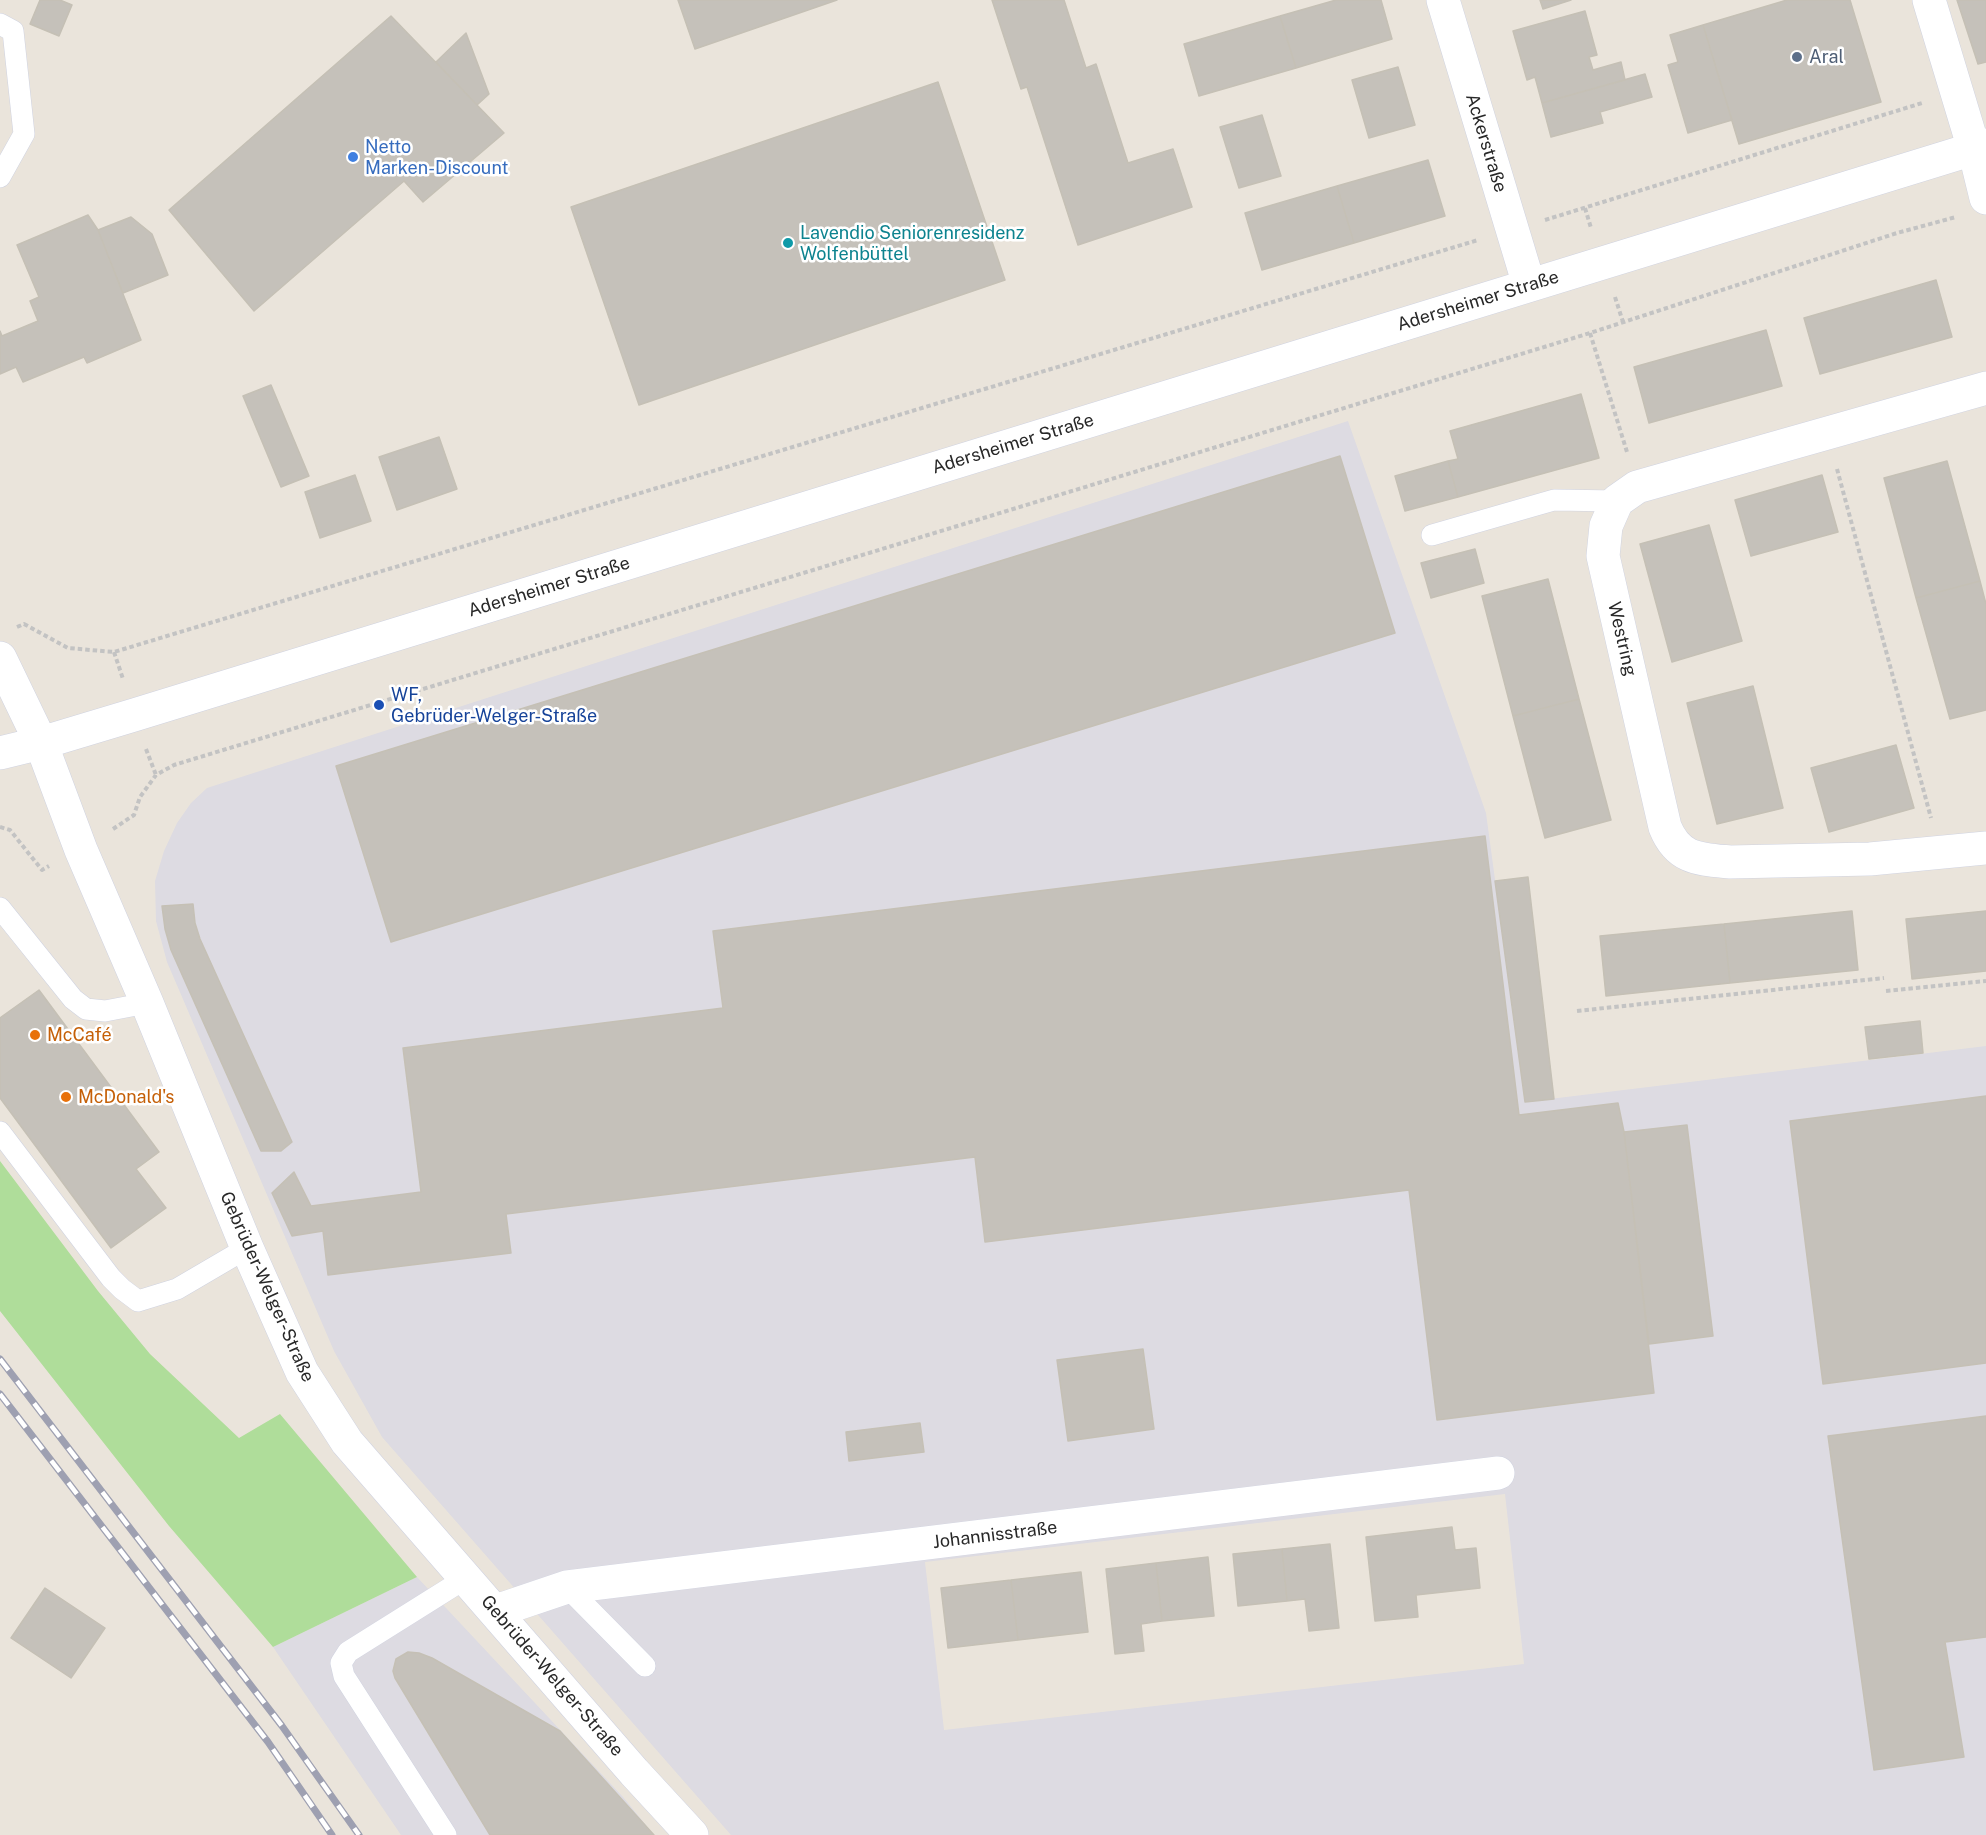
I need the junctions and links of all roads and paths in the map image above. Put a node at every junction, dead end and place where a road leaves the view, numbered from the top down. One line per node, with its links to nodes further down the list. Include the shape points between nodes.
1 (1443, 0): 8 (main road, Ackerstraße)
2 (1929, 0): 4 (main road)
3 (0, 24): 6 (lane, via 13,31 24,134)
4 (1957, 93): 5 (main road); 8 (path)
5 (1980, 147): 7 (main road); 9 (main road, Adersheimer Straße)
6 (0, 177)
7 (1975, 206): 10 (path)
8 (1513, 230): 9 (main road, Ackerstraße); 15 (path, via 114,651 68,648)
9 (1529, 285): 17 (main road, Adersheimer Straße)
10 (1590, 333): 13 (path); 22 (path, via 174,765 156,775 140,797 134,815)
11 (1986, 388): 12 (main road)
12 (1827, 434): 13 (main road); 21 (path)
13 (1627, 494): 14 (lane, via 1554,500); 21 (main road, Westring, via 1606,526 1602,556 1670,840 1681,852 1730,862)
14 (1432, 535)
15 (24, 624)
16 (0, 658): 17 (main road, Gebrüder-Welger-Straße)
17 (41, 743): 18 (main road, Adersheimer Straße); 22 (main road, Gebrüder-Welger-Straße)
18 (0, 753)
19 (0, 827): 22 (path, via 10,830 42,870)
20 (1986, 848): 21 (main road, Westring)
21 (1941, 854)
22 (69, 856): 27 (main road, Gebrüder-Welger-Straße)
23 (0, 908): 27 (lane, via 73,999 86,1009 105,1011)
24 (1884, 978): 28 (path)
25 (1986, 981): 26 (path)
26 (1886, 991)
27 (147, 1003): 30 (main road, Gebrüder-Welger-Straße)
28 (1577, 1011)
29 (0, 1132): 30 (lane, via 111,1278 138,1301 177,1289)
30 (247, 1248): 32 (main road, Gebrüder-Welger-Straße, via 302,1372 347,1442)
31 (1498, 1473): 33 (main road, Johannisstraße)
32 (466, 1578): 34 (main road, Gebrüder-Welger-Straße); 36 (lane, via 348,1652 341,1663 344,1676)
33 (567, 1587): 34 (main road, Johannisstraße); 35 (lane)
34 (496, 1611): 37 (main road, Gebrüder-Welger-Straße)
35 (645, 1666)
36 (446, 1835)
37 (692, 1835)

